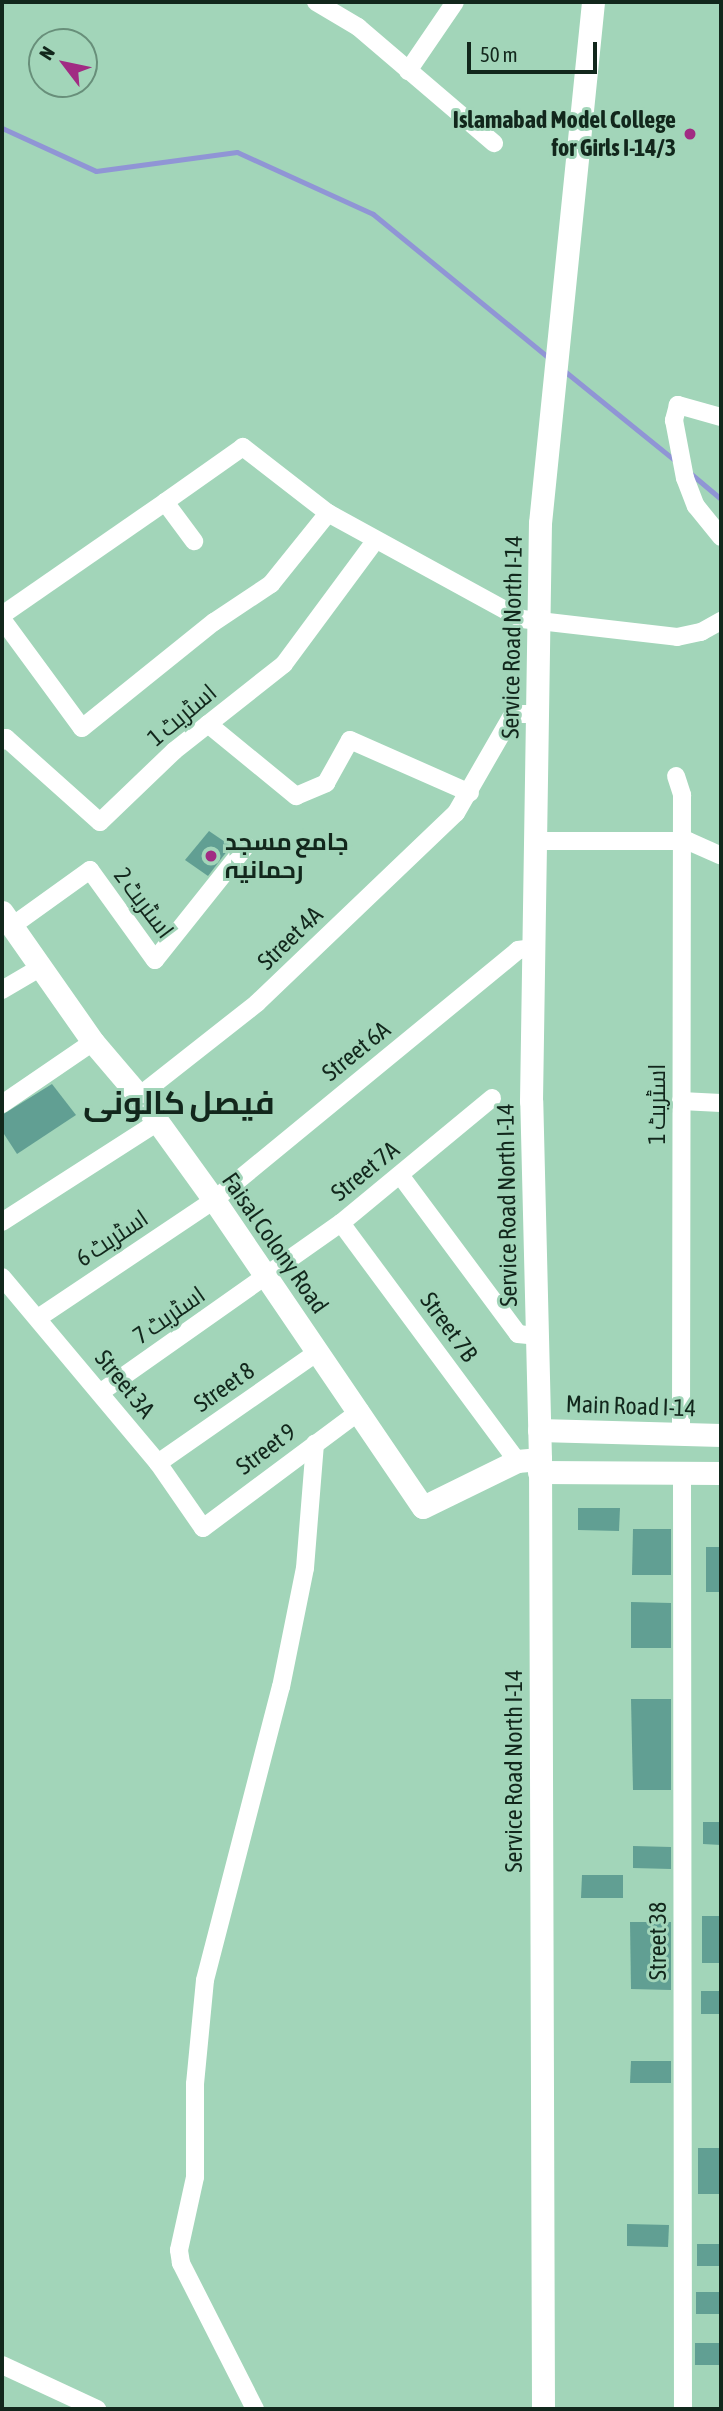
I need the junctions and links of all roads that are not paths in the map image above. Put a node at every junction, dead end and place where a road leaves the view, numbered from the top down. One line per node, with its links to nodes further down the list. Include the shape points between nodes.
1 (316, 2): 4 (street, via 338,11)
2 (455, 2): 4 (street)
3 (593, 2): 14 (main road, Service Road North I-14, via 540,523)
4 (408, 71): 5 (street)
5 (494, 143)
6 (721, 417): 9 (street, via 678,405 674,420 685,478 696,506)
7 (165, 502): 8 (street, via 243,447); 10 (street); 12 (street)
8 (328, 513): 11 (street); 12 (street, via 271,584 214,622 82,728)
9 (721, 537)
10 (194, 541)
11 (375, 541): 14 (street, via 522,619); 16 (street, اسٹریٹ 1, via 284,664)
12 (2, 617)
13 (721, 621): 14 (street, via 701,632 677,636)
14 (539, 623): 15 (main road, Service Road North I-14)
15 (537, 714): 19 (street, Street 4A, via 513,714); 20 (main road, Service Road North I-14)
16 (208, 724): 17 (street, اسٹریٹ 1, via 100,822 6,738); 19 (street, via 296,796 326,783 350,740)
17 (2, 741)
18 (676, 776): 21 (street, اسٹریٹ 1, via 682,795)
19 (470, 793): 29 (street, Street 4A, via 412,857 257,1003)
20 (535, 841): 21 (street); 25 (main road, Service Road North I-14)
21 (681, 843): 23 (street, via 688,841); 31 (street, اسٹریٹ 1)
22 (246, 846): 24 (street, اسٹریٹ 2, via 155,960 90,870)
23 (721, 856)
24 (7, 919): 26 (main road, Faisal Colony Road)
25 (534, 948): 36 (street, Street 6A, via 518,950); 42 (main road, Service Road North I-14)
26 (40, 967): 27 (street); 28 (main road, Faisal Colony Road)
27 (2, 990)
28 (93, 1042): 29 (main road, Faisal Colony Road); 33 (street)
29 (138, 1096): 34 (main road, Faisal Colony Road)
30 (492, 1098): 35 (street, Street 7A)
31 (681, 1101): 32 (street); 48 (street, اسٹریٹ 1)
32 (721, 1103)
33 (2, 1104)
34 (156, 1123): 36 (main road, Faisal Colony Road); 37 (street)
35 (400, 1175): 38 (street, Street 7A); 42 (street, via 518,1334)
36 (214, 1200): 40 (main road, Faisal Colony Road); 41 (street, اسٹریٹ 6)
37 (2, 1222)
38 (341, 1223): 40 (street, Street 7A); 52 (street, Street 7B)
39 (2, 1277): 41 (street, Street 3A)
40 (266, 1278): 43 (main road, Faisal Colony Road); 44 (street, اسٹریٹ 7)
41 (38, 1318): 44 (street, Street 3A)
42 (536, 1336): 46 (main road, Service Road North I-14)
43 (318, 1352): 45 (main road, Faisal Colony Road); 51 (street, Street 8)
44 (101, 1392): 51 (street, Street 3A)
45 (360, 1411): 50 (street, Street 9); 52 (main road, Faisal Colony Road, via 423,1507)
46 (539, 1430): 47 (main road, Main Road I-14); 52 (main road, Service Road North I-14)
47 (640, 1433): 48 (main road, Main Road I-14); 53 (main road)
48 (681, 1434): 49 (main road, Main Road I-14)
49 (721, 1435)
50 (315, 1443): 56 (street, Street 9); 59 (street, via 305,1568 281,1687 205,1980 195,2084 195,2177 179,2250 181,2263)
51 (158, 1463): 56 (street, Street 3A)
52 (532, 1464): 53 (main road); 60 (main road, Service Road North I-14)
53 (639, 1470): 54 (main road)
54 (682, 1472): 55 (main road); 61 (street, Street 38)
55 (721, 1473)
56 (203, 1528)
57 (2, 2365): 58 (street)
58 (97, 2409)
59 (255, 2409)
60 (543, 2409)
61 (682, 2409)

